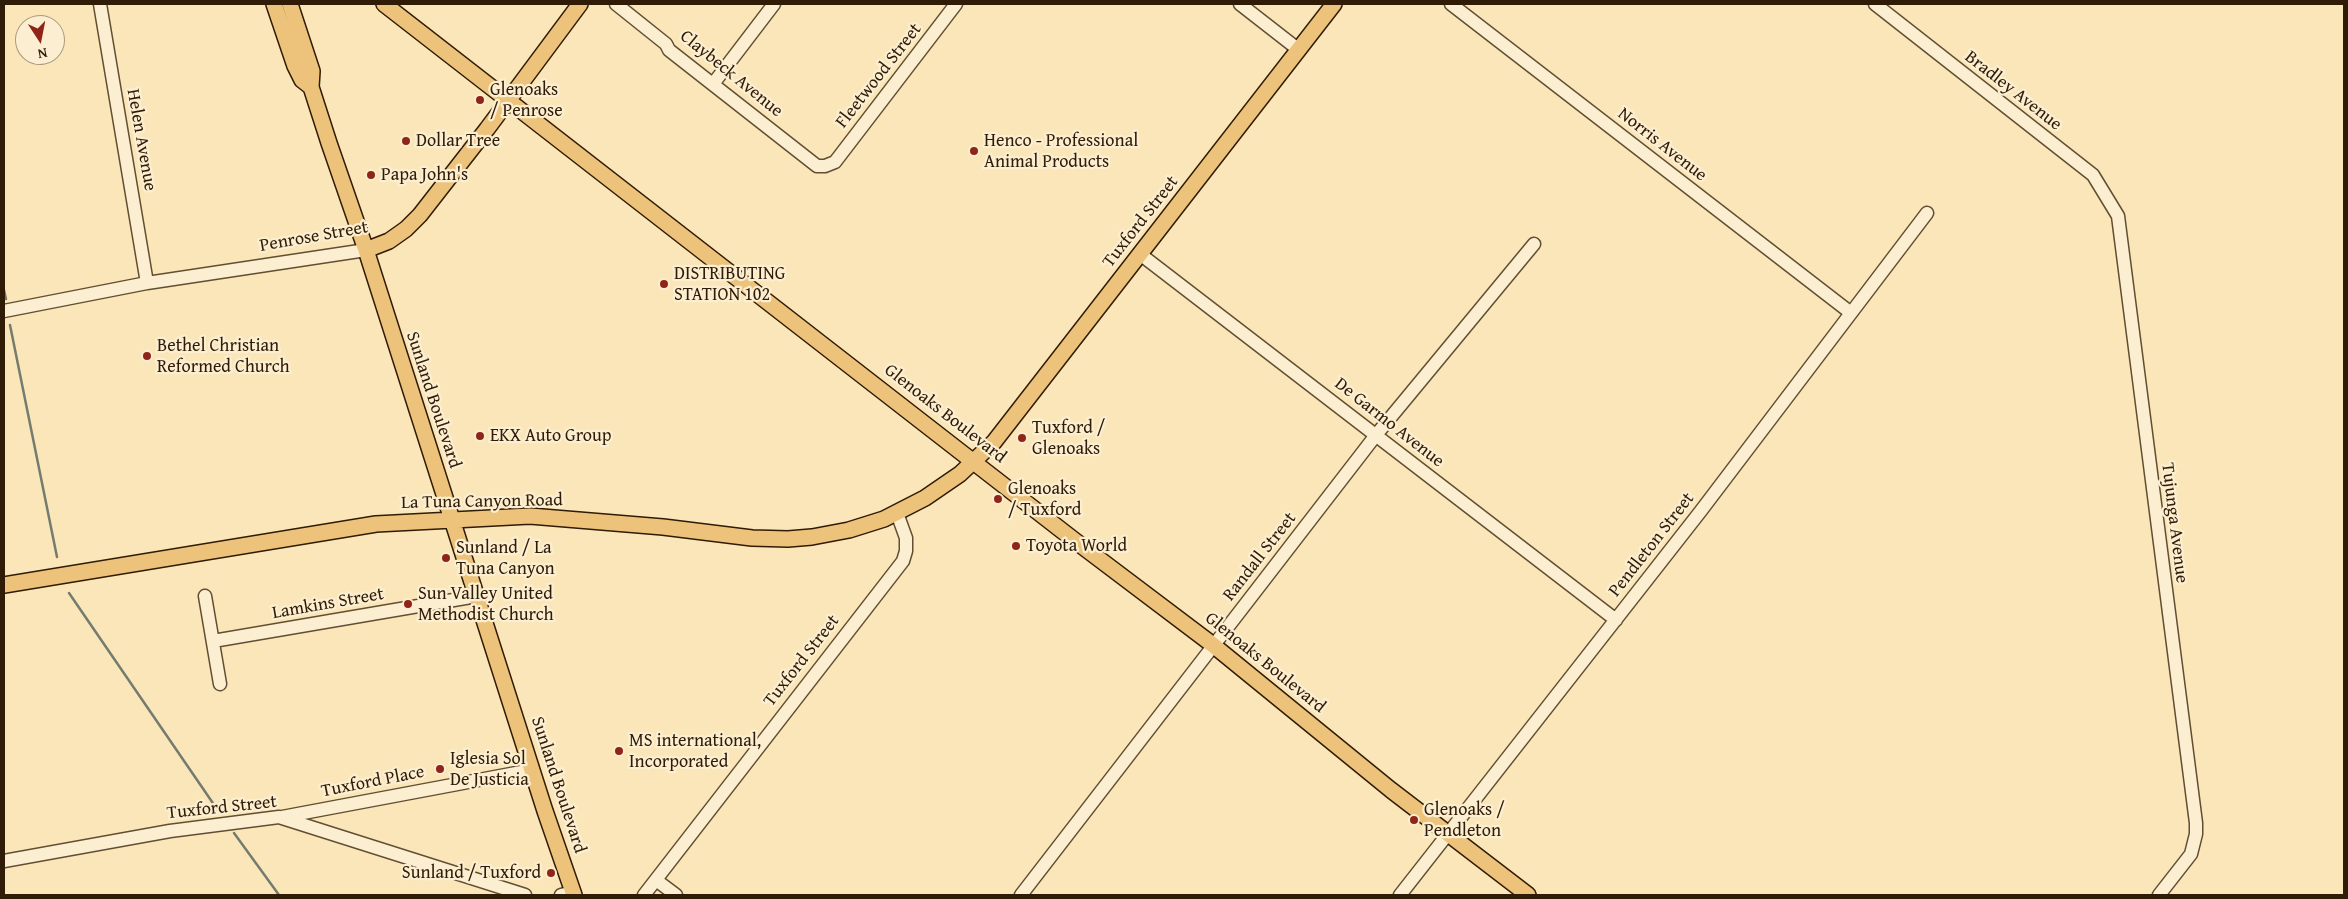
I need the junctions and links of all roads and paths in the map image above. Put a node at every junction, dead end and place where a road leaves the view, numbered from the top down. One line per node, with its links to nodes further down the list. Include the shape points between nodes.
1 (100, 4): 23 (street, Helen Avenue)
2 (274, 4): 15 (main road, Sunland Boulevard, via 295,66 302,80)
3 (290, 4): 15 (main road, Sunland Boulevard, via 312,71)
4 (384, 4): 16 (main road, Glenoaks Boulevard)
5 (580, 4): 16 (main road, Penrose Street)
6 (616, 4): 14 (street, Claybeck Avenue)
7 (774, 4): 14 (street)
8 (956, 4): 17 (street, Fleetwood Street, via 835,162)
9 (1240, 4): 13 (street)
10 (1334, 4): 13 (main road, Tuxford Street)
11 (1452, 4): 25 (street, Norris Avenue)
12 (1874, 4): 19 (street, Bradley Avenue, via 2093,175)
13 (1299, 50): 22 (main road, Tuxford Street)
14 (713, 84): 17 (street, Claybeck Avenue, via 817,166)
15 (312, 87): 21 (main road, Sunland Boulevard)
16 (508, 100): 21 (main road, Penrose Street, via 406,229 389,241); 27 (main road, Glenoaks Boulevard)
17 (825, 166)
18 (1927, 213): 25 (street, Pendleton Street)
19 (2118, 216): 49 (street, Tujunga Avenue, via 2196,834 2191,854)
20 (1534, 244): 26 (street, Randall Street)
21 (366, 250): 23 (street, Penrose Street); 29 (main road, Sunland Boulevard)
22 (1140, 254): 26 (street, De Garmo Avenue); 27 (main road, Tuxford Street, via 994,442)
23 (147, 283): 24 (street, Penrose Street)
24 (4, 311)
25 (1851, 313): 33 (street, Pendleton Street)
26 (1376, 435): 33 (street, De Garmo Avenue); 35 (street, Randall Street)
27 (975, 461): 28 (main road, La Tuna Canyon Road, via 925,498); 35 (main road, Glenoaks Boulevard)
28 (896, 512): 29 (main road, La Tuna Canyon Road, via 849,530 788,539 559,517); 41 (street, Tuxford Street, via 906,538 902,560)
29 (452, 518): 30 (main road, La Tuna Canyon Road, via 358,526); 32 (main road, Sunland Boulevard)
30 (4, 585)
31 (205, 596): 34 (street)
32 (477, 596): 34 (street, Lamkins Street); 37 (main road, Sunland Boulevard)
33 (1616, 620): 39 (street, Pendleton Street)
34 (213, 641): 36 (street)
35 (1213, 645): 39 (main road, Glenoaks Boulevard); 46 (street, Randall Street)
36 (220, 684)
37 (532, 770): 38 (street, Tuxford Place); 42 (main road, Sunland Boulevard)
38 (279, 817): 40 (street, Tuxford Street, via 170,831); 43 (street, Tuxford Street)
39 (1448, 833): 47 (street, Pendleton Street); 48 (main road, Glenoaks Boulevard)
40 (4, 861)
41 (656, 880): 44 (street, Tuxford Street); 45 (street)
42 (570, 894)
43 (526, 895)
44 (644, 895)
45 (676, 895)
46 (1020, 895)
47 (1400, 895)
48 (1528, 895)
49 (2159, 895)

